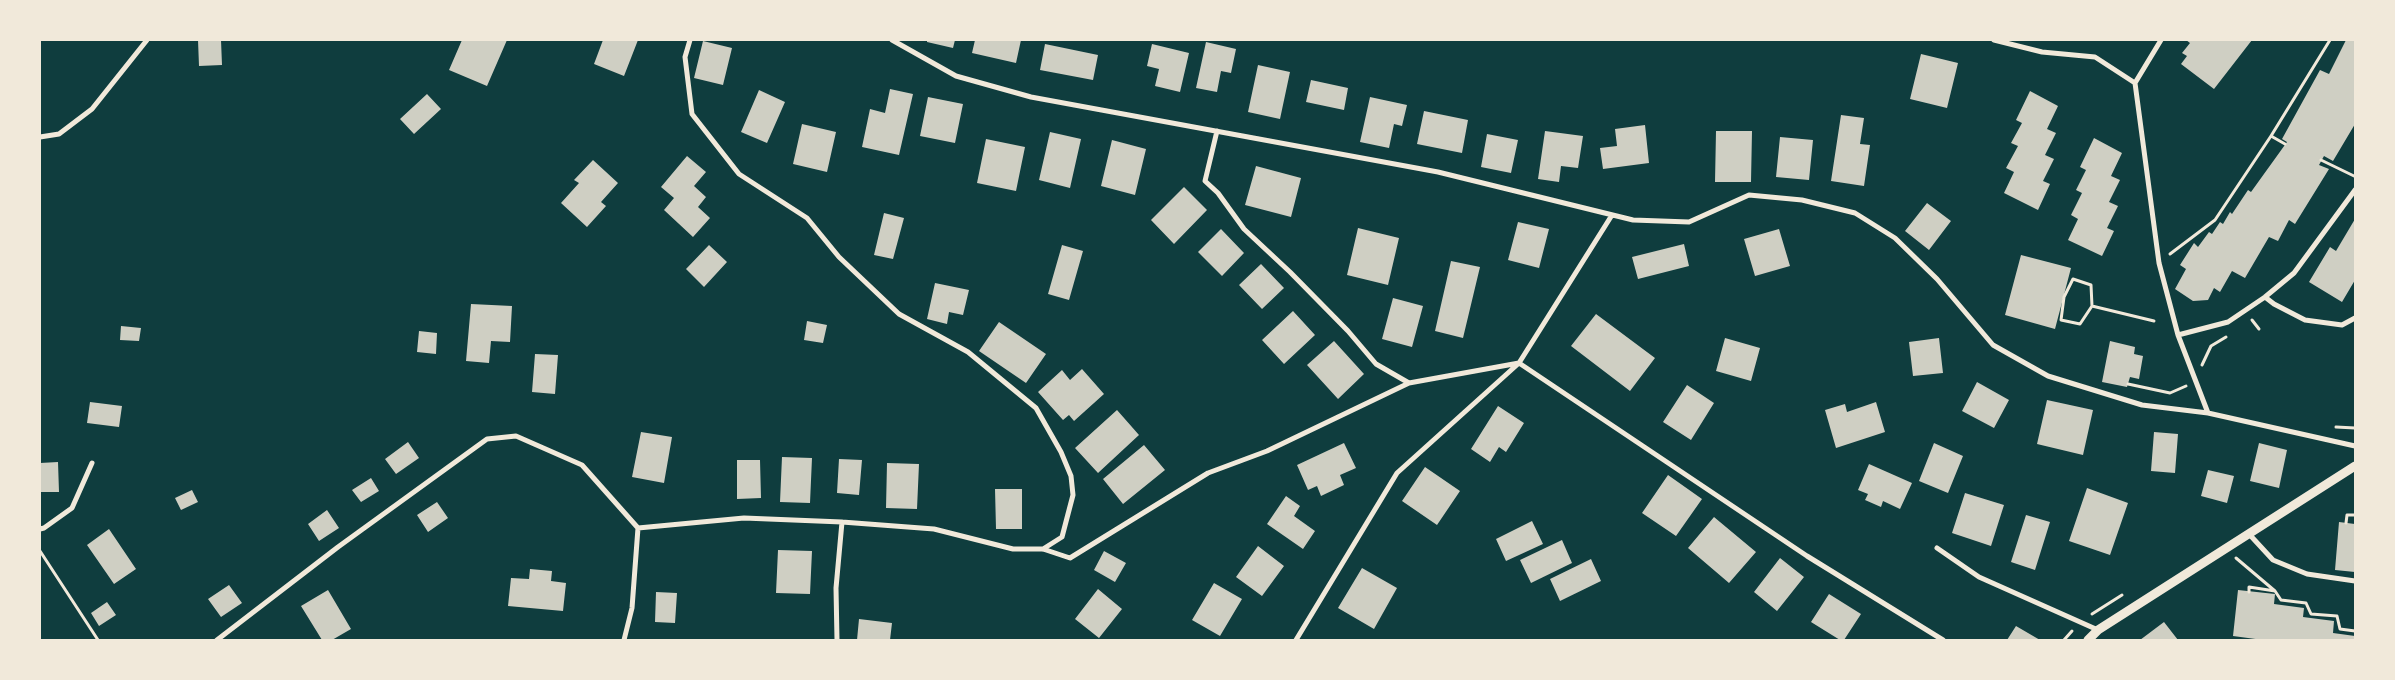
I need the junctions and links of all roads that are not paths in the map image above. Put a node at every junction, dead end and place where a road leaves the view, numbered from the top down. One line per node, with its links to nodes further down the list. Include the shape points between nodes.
1 (148, 40): 8 (street, via 92,109 59,134)
2 (690, 40): 25 (street, via 685,57 692,114 739,174 807,218 838,257 899,314 968,352 1036,408 1061,452 1071,476 1074,495 1062,537)
3 (892, 40): 7 (street, via 956,76 1031,97)
4 (1994, 40): 6 (street, via 2042,52 2095,57)
5 (2161, 40): 6 (street)
6 (2135, 82): 13 (street, via 2159,263)
7 (1217, 131): 10 (street, via 1438,172); 15 (street, via 1205,181 1218,193 1244,229 1342,324 1376,364)
8 (40, 137)
9 (2355, 190): 11 (street, via 2294,273)
10 (1612, 215): 14 (street); 16 (street, via 1634,220 1689,222 1749,195 1802,200 1854,213 1895,238 1937,279 1993,345 2048,376 2142,405)
11 (2265, 296): 12 (street, via 2306,320 2342,325); 13 (street, via 2228,322)
12 (2355, 318)
13 (2178, 335): 16 (street)
14 (1519, 363): 15 (street); 31 (street, via 1397,473); 32 (street, via 1807,556)
15 (1409, 383): 25 (street, via 1267,451 1208,473 1070,558)
16 (2208, 413): 17 (street)
17 (2355, 446)
18 (92, 463): 21 (street, via 72,508)
19 (2355, 466): 23 (street)
20 (842, 522): 22 (street, via 744,518); 25 (street, via 934,530 1013,549); 30 (street, via 836,588)
21 (40, 528)
22 (638, 528): 28 (street, via 582,465 516,436 487,439); 29 (street, via 632,608)
23 (2249, 534): 26 (street, via 2273,560 2307,574); 27 (street)
24 (1936, 548): 27 (street, via 1979,577)
25 (1043, 549)
26 (2355, 581)
27 (2098, 630): 33 (street)
28 (217, 640)
29 (624, 640)
30 (837, 640)
31 (1296, 640)
32 (1942, 640)
33 (2088, 640)

